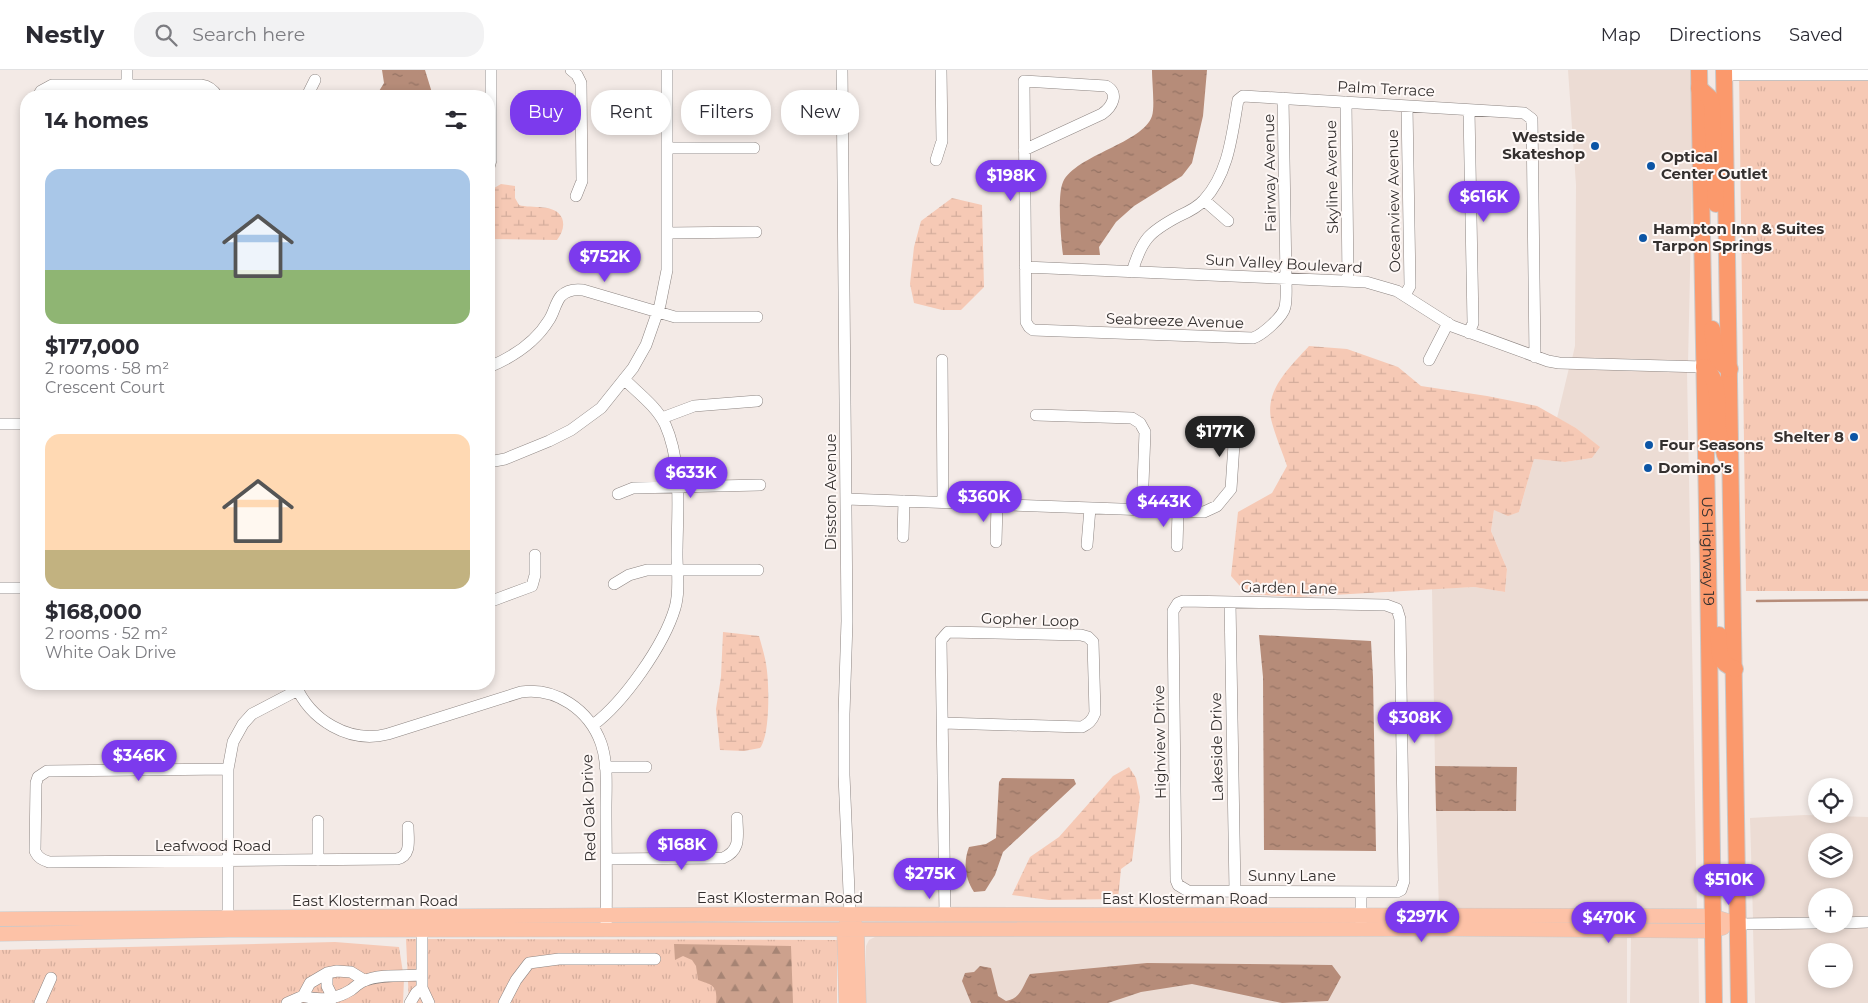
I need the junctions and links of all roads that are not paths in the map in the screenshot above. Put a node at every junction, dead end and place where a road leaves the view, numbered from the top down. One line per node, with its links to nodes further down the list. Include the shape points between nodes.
1 (127, 70): 14 (street)
2 (491, 70): 18 (street)
3 (571, 70): 27 (street, via 581,83 582,181)
4 (667, 70): 23 (street)
5 (842, 70): 61 (street, Disston Avenue)
6 (941, 70): 26 (street, via 942,141)
7 (1699, 70): 11 (highway, US Highway 19)
8 (1722, 72): 9 (street); 32 (highway, US Highway 19)
9 (1868, 76)
10 (315, 80): 17 (street)
11 (1699, 88): 32 (highway, via 1710,98 1712,105 1716,208); 37 (highway, US Highway 19)
12 (42, 90): 13 (street, via 52,86)
13 (112, 90)
14 (127, 90)
15 (143, 90): 16 (street, via 206,86)
16 (212, 90)
17 (310, 90)
18 (491, 90)
19 (1283, 98): 20 (street, Palm Terrace); 28 (street, Palm Terrace, via 1245,95 1238,100 1222,173); 35 (street, Fairway Avenue)
20 (1346, 102): 21 (street, Palm Terrace); 36 (street, Skyline Avenue)
21 (1408, 106): 22 (street, Palm Terrace); 38 (street, Oceanview Avenue, via 1410,286)
22 (1469, 110): 42 (street, via 1473,323); 43 (street, Palm Terrace, via 1524,113 1532,119)
23 (667, 148): 24 (street); 31 (street)
24 (754, 148)
25 (1024, 150): 25 (street, via 1024,81 1106,86 1114,92 1109,108 1102,114); 33 (street)
26 (936, 160)
27 (576, 196)
28 (1204, 200): 29 (street); 34 (street, via 1155,230 1142,245)
29 (1228, 221)
30 (756, 232): 31 (street)
31 (668, 233): 39 (street, via 666,276)
32 (1728, 244): 48 (highway, US Highway 19)
33 (1025, 267): 34 (street, Sun Valley Boulevard); 35 (street, Seabreeze Avenue, via 1026,322 1033,330 1247,339 1258,336 1282,313)
34 (1132, 272): 35 (street, Sun Valley Boulevard)
35 (1286, 278): 36 (street, Sun Valley Boulevard)
36 (1348, 281): 38 (street, Sun Valley Boulevard, via 1379,285)
37 (1702, 288): 47 (highway, US Highway 19); 48 (highway, via 1717,358 1722,366)
38 (1405, 295): 41 (street, Sun Valley Boulevard)
39 (658, 313): 40 (street, via 684,318); 46 (street, via 583,290 568,292 560,298 550,319 534,338 516,354); 49 (street, via 644,350)
40 (757, 317)
41 (1448, 323): 42 (street, Sun Valley Boulevard); 45 (street)
42 (1469, 332): 43 (street, Sun Valley Boulevard)
43 (1535, 357): 47 (street, Sun Valley Boulevard, via 1559,363)
44 (942, 360): 63 (street)
45 (1428, 360)
46 (495, 364)
47 (1704, 367): 57 (highway, via 1716,384 1718,429); 73 (highway, US Highway 19)
48 (1730, 369): 57 (highway, US Highway 19)
49 (624, 379): 52 (street); 56 (street, via 601,408 571,430)
50 (757, 401): 52 (street, via 694,406)
51 (1036, 415): 66 (street, via 1132,418 1140,423 1145,432)
52 (662, 418): 59 (street, via 673,450)
53 (0, 424): 54 (street)
54 (20, 424)
55 (1235, 429): 67 (street, via 1231,489 1220,503 1209,510)
56 (495, 461)
57 (1732, 484): 82 (highway, US Highway 19)
58 (760, 485): 59 (street)
59 (677, 487): 60 (street, via 633,488); 74 (street)
60 (618, 494)
61 (846, 500): 62 (street); 100 (street, Disston Avenue, via 844,766)
62 (904, 501): 63 (street); 68 (street)
63 (942, 502): 64 (street)
64 (997, 505): 65 (street); 69 (street)
65 (1090, 508): 66 (street); 70 (street)
66 (1142, 510): 67 (street)
67 (1178, 512): 71 (street)
68 (903, 537)
69 (996, 542)
70 (1087, 545)
71 (1177, 546)
72 (535, 555): 79 (street, via 532,586)
73 (1708, 564): 82 (highway, via 1718,619 1721,660); 110 (highway, US Highway 19)
74 (677, 569): 75 (street); 76 (street, via 641,571); 86 (street, via 677,601 662,637 625,694)
75 (758, 570)
76 (614, 584)
77 (0, 588): 78 (street)
78 (20, 588)
79 (495, 600)
80 (1180, 602): 81 (street, Garden Lane); 96 (street, Highview Drive, via 1173,611)
81 (1230, 602): 97 (street, Garden Lane, via 1386,605 1397,609 1400,619); 98 (street, Lakeside Drive)
82 (1735, 669): 111 (highway, US Highway 19)
83 (291, 690): 88 (street, via 246,719 233,742)
84 (298, 690): 86 (street, Red Oak Drive, via 311,709 327,723 360,736 388,734 521,692 550,694 562,699)
85 (943, 723): 85 (street, Gopher Loop, via 941,640 948,632 1082,635 1093,642 1095,713 1093,719 1082,727); 102 (street, Gopher Loop)
86 (593, 725): 87 (street, Red Oak Drive, via 602,747)
87 (605, 767): 89 (street); 93 (street, Red Oak Drive)
88 (228, 768): 94 (street); 94 (street, Leafwood Road, via 50,770 40,775 36,784 35,851 49,862)
89 (646, 768)
90 (737, 818): 93 (street, via 737,846 723,858)
91 (318, 822): 95 (street)
92 (408, 827): 95 (street, Leafwood Road, via 407,852 403,857)
93 (607, 859): 101 (street, Red Oak Drive)
94 (229, 860): 95 (street, Leafwood Road); 108 (street)
95 (318, 860)
96 (1178, 884): 98 (street, Sunny Lane, via 1188,891)
97 (1404, 884): 99 (street, Sunny Lane, via 1398,892)
98 (1235, 891): 99 (street, Sunny Lane)
99 (1361, 892): 104 (street)
100 (850, 914): 101 (main road, East Klosterman Road); 102 (main road, East Klosterman Road); 113 (main road)
101 (607, 915): 109 (main road, East Klosterman Road); 112 (street, Red Oak Drive)
102 (945, 915): 104 (main road, East Klosterman Road)
103 (0, 920): 108 (main road, East Klosterman Road)
104 (1361, 922): 110 (main road, East Klosterman Road); 113 (main road, East Klosterman Road)
105 (1868, 922): 107 (street)
106 (1808, 923): 111 (street, East Klosterman Road)
107 (1853, 923)
108 (228, 924): 109 (main road, East Klosterman Road); 114 (main road, East Klosterman Road)
109 (422, 924): 112 (main road, East Klosterman Road); 116 (street)
110 (1712, 924): 111 (main road, East Klosterman Road); 130 (highway, US Highway 19)
111 (1738, 924): 131 (highway, US Highway 19)
112 (606, 930): 113 (main road, East Klosterman Road)
113 (851, 930): 128 (main road); 129 (main road)
114 (0, 934)
115 (655, 959): 127 (street, via 559,959 529,963)
116 (422, 975): 119 (street); 120 (street)
117 (327, 977): 119 (street, via 337,971 351,972); 121 (street, via 310,983); 122 (street)
118 (51, 978): 123 (street)
119 (359, 978): 122 (street, via 351,990)
120 (422, 988): 125 (street); 126 (street)
121 (305, 992): 122 (street, via 312,999); 124 (street)
122 (333, 998)
123 (40, 1003)
124 (287, 1003)
125 (410, 1003)
126 (429, 1003)
127 (504, 1003)
128 (846, 1003)
129 (859, 1003)
130 (1714, 1003)
131 (1739, 1003)

